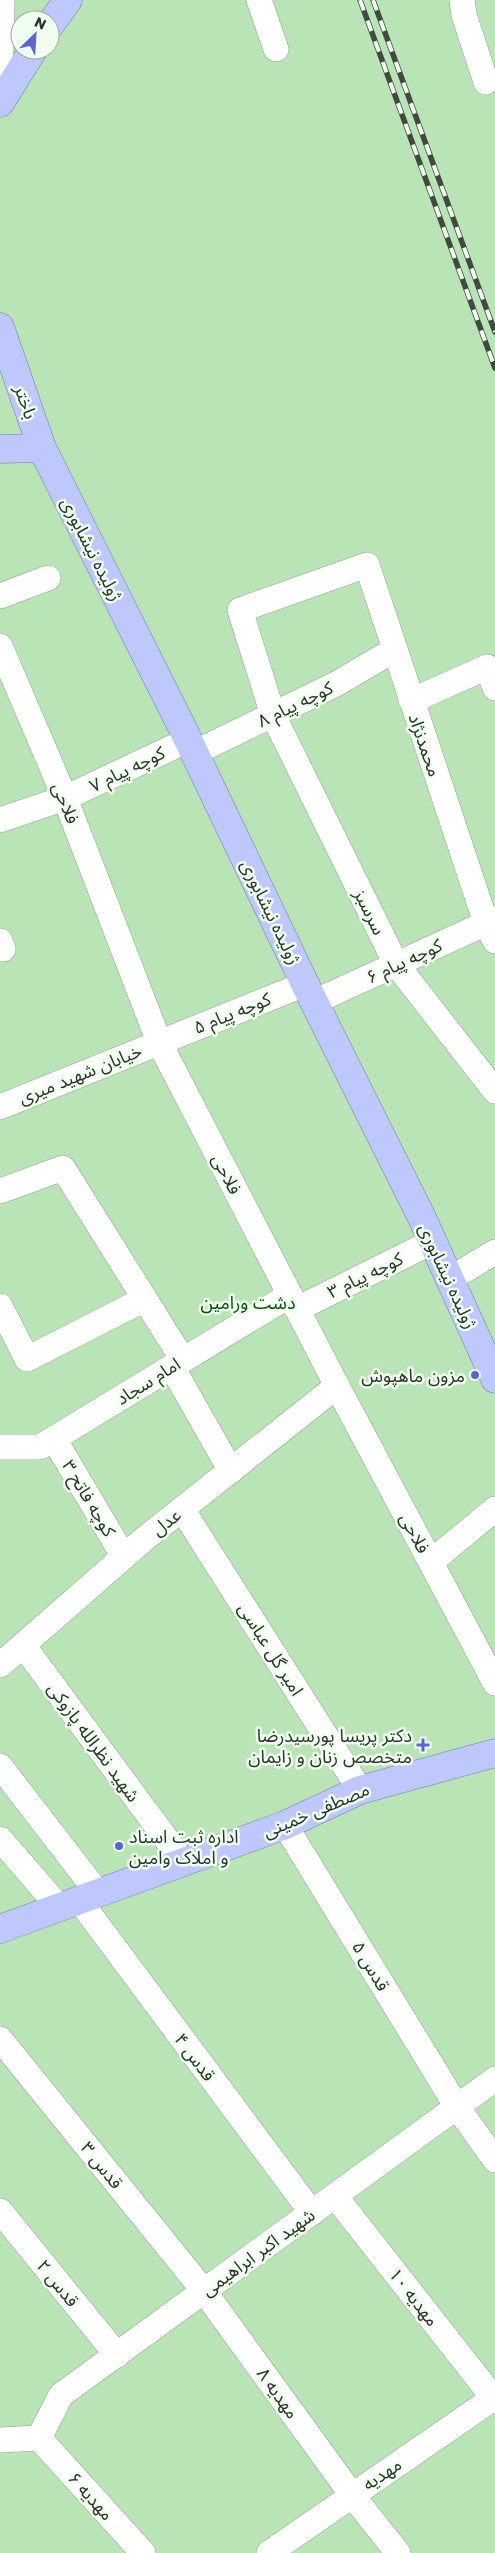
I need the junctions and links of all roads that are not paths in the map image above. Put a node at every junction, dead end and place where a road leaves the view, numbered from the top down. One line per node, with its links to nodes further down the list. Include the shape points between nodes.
1 (2, 0): 9 (street)
2 (68, 0): 5 (main road)
3 (259, 0): 6 (street)
4 (462, 0): 8 (street)
5 (60, 11)
6 (276, 49)
7 (26, 60): 10 (main road)
8 (486, 82)
9 (0, 93)
10 (0, 103)
11 (0, 327): 12 (main road, باختر)
12 (42, 448): 13 (main road); 22 (main road, ژولیده نیشابوری)
13 (0, 449)
14 (367, 565): 18 (street, محمدنژاد); 21 (street, سرسبز, via 240,610)
15 (48, 578): 16 (street)
16 (0, 596)
17 (0, 646): 23 (street, فلاحی)
18 (394, 650): 20 (street, محمدنژاد); 21 (street, کوچه پیام ۸, via 336,684)
19 (495, 688): 20 (street, via 487,667)
20 (411, 701): 25 (street, محمدنژاد)
21 (273, 715): 22 (street, کوچه پیام ۸); 26 (street, سرسبز)
22 (191, 747): 23 (street, کوچه پیام ۷); 27 (main road, ژولیده نیشابوری)
23 (65, 798): 24 (street, کوچه پیام ۷); 28 (street, فلاحی)
24 (0, 820)
25 (492, 928): 26 (street, کوچه پیام ۶)
26 (396, 964): 27 (street, کوچه پیام ۶); 29 (street, سرسبز)
27 (310, 993): 28 (street, کوچه پیام ۵); 32 (main road, ژولیده نیشابوری)
28 (159, 1042): 30 (street, خیابان شهید میری); 36 (street, فلاحی)
29 (495, 1091)
30 (0, 1106)
31 (0, 1191): 35 (street, via 62,1168)
32 (432, 1242): 34 (main road, ژولیده نیشابوری); 36 (street, کوچه پیام ۳)
33 (495, 1252): 34 (street)
34 (450, 1279): 39 (main road, ژولیده نیشابوری)
35 (145, 1299): 37 (street, via 27,1359); 38 (street)
36 (294, 1302): 38 (street, امام سجاد); 40 (street, فلاحی)
37 (0, 1306)
38 (178, 1363): 41 (street, امام سجاد); 43 (street)
39 (495, 1378)
40 (337, 1386): 43 (street, عدل); 47 (street, فلاحی)
41 (54, 1439): 42 (street, امام سجاد, via 40,1447); 46 (street, کوچه فاتح ۳)
42 (0, 1448)
43 (230, 1471): 44 (street, عدل)
44 (182, 1509): 46 (street, عدل); 53 (street, امیر گل عباسی)
45 (495, 1509): 47 (street)
46 (124, 1556): 48 (street, عدل)
47 (431, 1562): 50 (street, فلاحی)
48 (23, 1645): 49 (street, عدل); 56 (street, شهید نظرالله پازوکی)
49 (0, 1665)
50 (495, 1683)
51 (495, 1754): 53 (main road, مصطفی خمینی)
52 (0, 1766): 57 (street)
53 (360, 1790): 54 (main road, مصطفی خمینی)
54 (285, 1825): 56 (main road, مصطفی خمینی); 61 (street, قدس ۵)
55 (0, 1839): 57 (street)
56 (184, 1863): 57 (main road, مصطفی خمینی)
57 (78, 1900): 58 (main road, مصطفی خمینی); 65 (street, قدس ۴)
58 (0, 1929)
59 (0, 2039): 66 (street, قدس ۳)
60 (495, 2079): 61 (street, شهید اکبر ابراهیمی)
61 (457, 2107): 62 (street, قدس ۵); 63 (street, شهید اکبر ابراهیمی)
62 (495, 2160)
63 (335, 2196): 65 (street, شهید اکبر ابراهیمی); 68 (street, مهدیه ۱۰)
64 (0, 2211): 67 (street, قدس ۲)
65 (312, 2213): 66 (street, شهید اکبر ابراهیمی)
66 (204, 2291): 67 (street, شهید اکبر ابراهیمی); 71 (street, مهدیه ۸)
67 (117, 2355): 69 (street, شهید اکبر ابراهیمی, via 61,2395)
68 (495, 2398): 71 (street, مهدیه)
69 (39, 2438): 70 (street); 72 (street, مهدیه ۶)
70 (0, 2440)
71 (352, 2495): 73 (street, مهدیه); 74 (street, مهدیه ۸)
72 (143, 2553)
73 (269, 2553)
74 (398, 2553)

